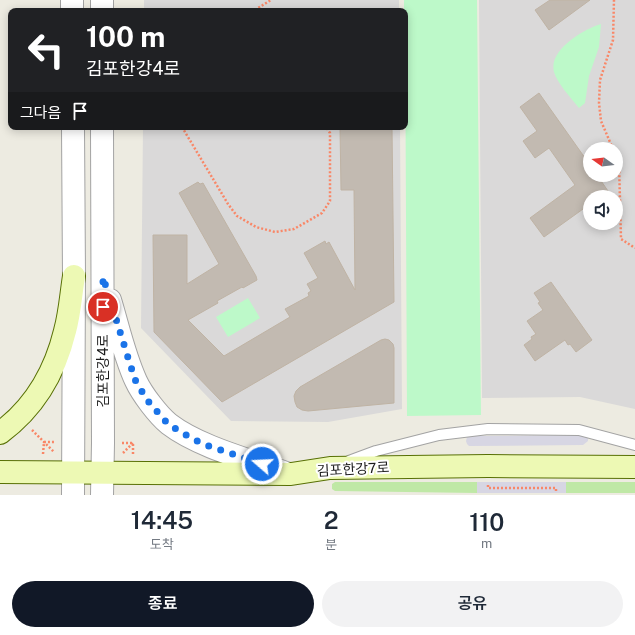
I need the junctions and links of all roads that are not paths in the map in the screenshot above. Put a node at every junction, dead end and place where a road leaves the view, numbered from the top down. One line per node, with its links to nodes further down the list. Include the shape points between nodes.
1 (73, 130): 3 (street, 김포한강4로)
2 (102, 130): 4 (street, 김포한강4로)
3 (74, 276): 5 (main road, via 65,331 48,379 26,411); 10 (street, 김포한강4로)
4 (103, 277): 11 (street, 김포한강4로); 12 (street, via 136,382 168,424 203,444)
5 (0, 433)
6 (635, 445): 8 (lane, via 579,430 488,429 432,437 376,451)
7 (635, 467): 8 (main road, 김포한강7로)
8 (330, 468): 12 (main road, 김포한강7로)
9 (0, 472): 10 (main road, 김포한강7로)
10 (74, 472): 11 (main road, 김포한강7로); 13 (street, 김포한강4로)
11 (102, 473): 12 (main road, 김포한강7로); 14 (street, 김포한강4로)
12 (291, 474)
13 (73, 495)
14 (102, 495)

